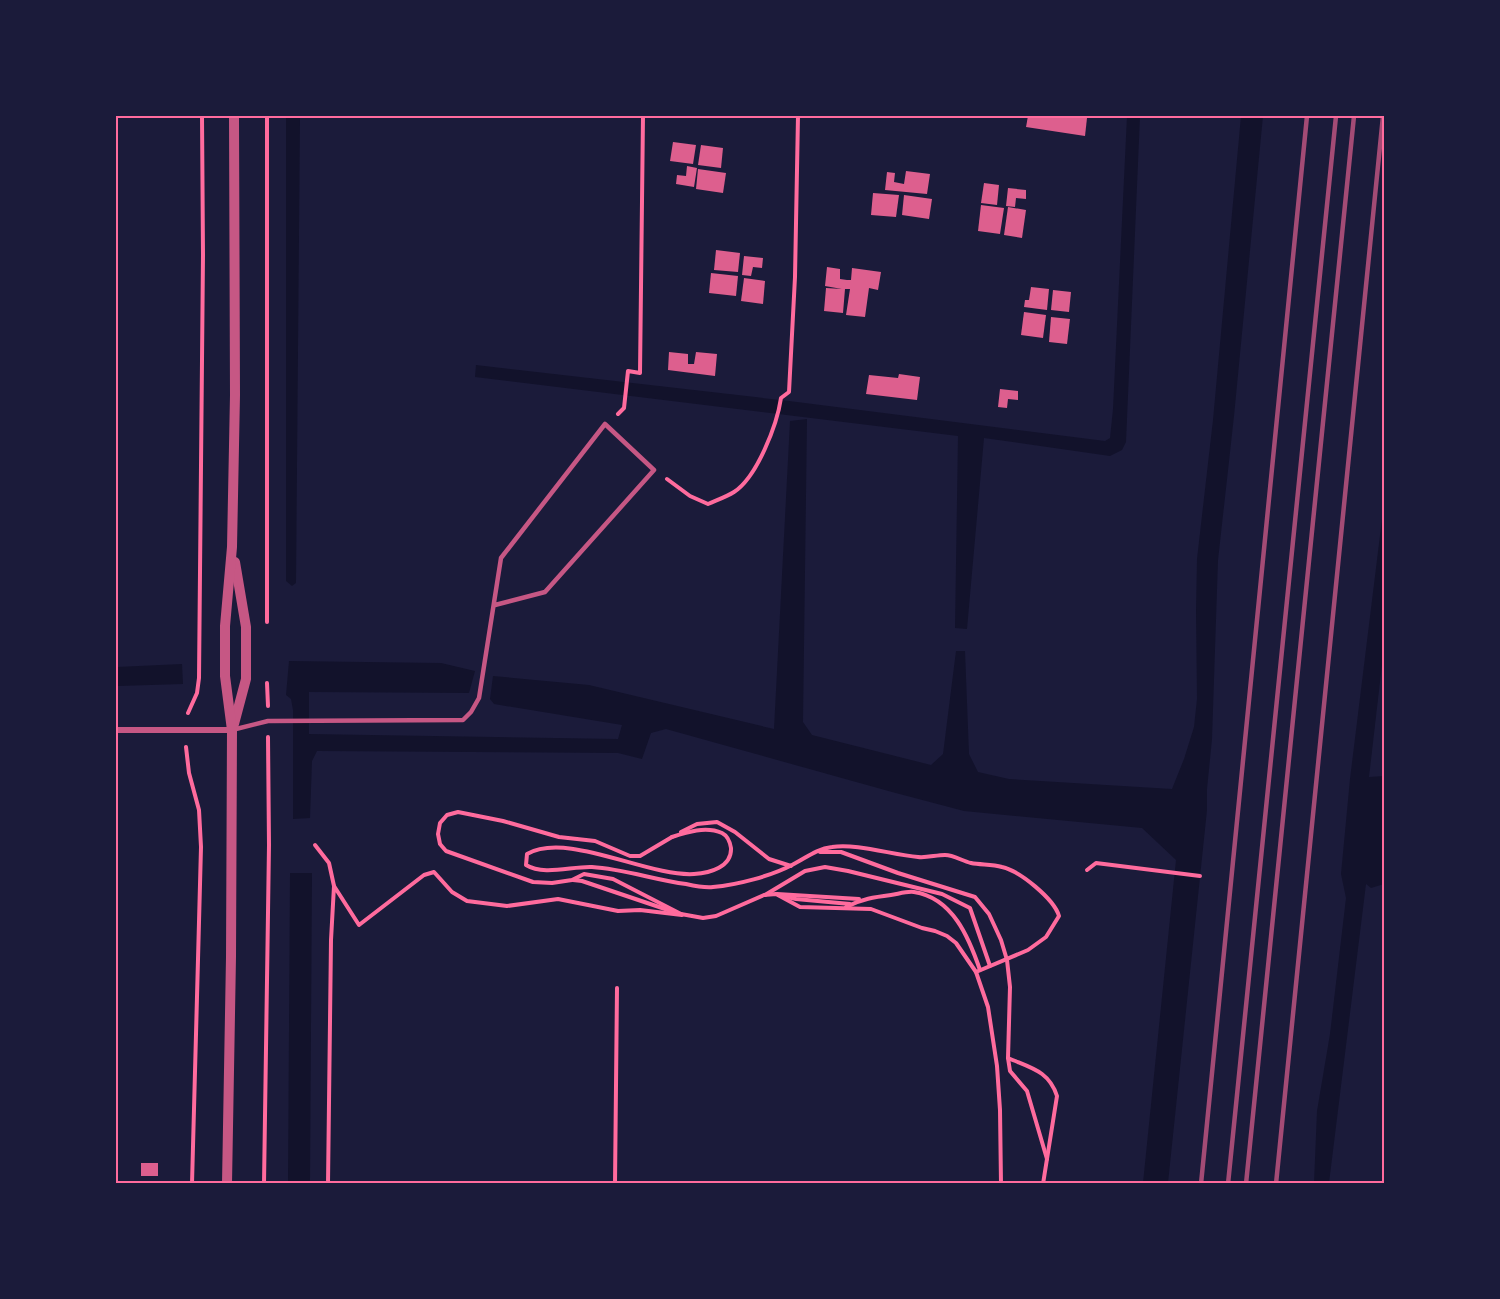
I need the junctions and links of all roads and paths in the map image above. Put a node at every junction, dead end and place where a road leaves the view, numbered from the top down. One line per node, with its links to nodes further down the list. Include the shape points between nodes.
1 (202, 116): 14 (path, via 199,678)
2 (234, 116): 8 (street)
3 (267, 116): 10 (path)
4 (643, 116): 6 (path, via 640,373 628,371)
5 (798, 116): 7 (path, via 789,392 781,398 766,446 735,491 708,504)
6 (625, 399)
7 (653, 469): 9 (lane, via 545,592); 9 (lane, via 605,424 501,558)
8 (232, 547): 15 (street, via 225,626 225,676); 15 (street, via 246,627 246,679)
9 (495, 605): 12 (lane, via 479,698 463,720)
10 (267, 629)
11 (267, 675): 12 (path)
12 (268, 721): 15 (lane); 38 (path)
13 (116, 730): 14 (street)
14 (184, 730): 15 (street); 36 (path, via 199,810 201,847)
15 (232, 730): 37 (street)
16 (672, 837): 19 (path, via 697,824 717,822 769,859); 19 (path, via 697,830 722,833 730,841 729,859 708,873 692,874 561,848 537,849 527,854 526,865 554,870 578,866 604,868 711,888); 22 (path, via 640,856 630,856 595,841 559,837 467,813 447,815 440,823 440,844 446,851 533,882)
17 (315, 845): 23 (path, via 329,863)
18 (813, 851): 19 (path); 30 (path, via 841,852 975,897 989,914); 30 (path, via 847,846 920,858 947,855 1015,872 1044,894 1059,916 1046,937)
19 (791, 866)
20 (1087, 870): 21 (path, via 1096,863)
21 (1200, 876)
22 (572, 880): 29 (path); 29 (path, via 584,874 613,879)
23 (334, 886): 29 (path, via 359,925 424,875 434,872 452,892 467,901 507,906 558,899 618,911); 39 (path)
24 (776, 894): 25 (path); 26 (path); 27 (path); 28 (path, via 800,907)
25 (764, 895): 29 (path, via 716,916); 31 (path, via 805,871 825,867 942,894 970,908)
26 (861, 899): 27 (path); 32 (path, via 912,892 936,900 963,930)
27 (852, 904): 28 (path)
28 (843, 909): 32 (path, via 871,909 947,936)
29 (682, 915)
30 (1007, 960): 31 (path); 34 (path)
31 (990, 966): 32 (path)
32 (978, 971): 41 (path, via 997,1066)
33 (617, 988): 40 (path)
34 (1008, 1058): 35 (path, via 1010,1071 1027,1091); 35 (path, via 1044,1074 1053,1083 1057,1096)
35 (1047, 1159): 42 (path)
36 (192, 1184)
37 (227, 1184)
38 (264, 1184)
39 (328, 1184)
40 (615, 1184)
41 (1001, 1184)
42 (1043, 1184)

